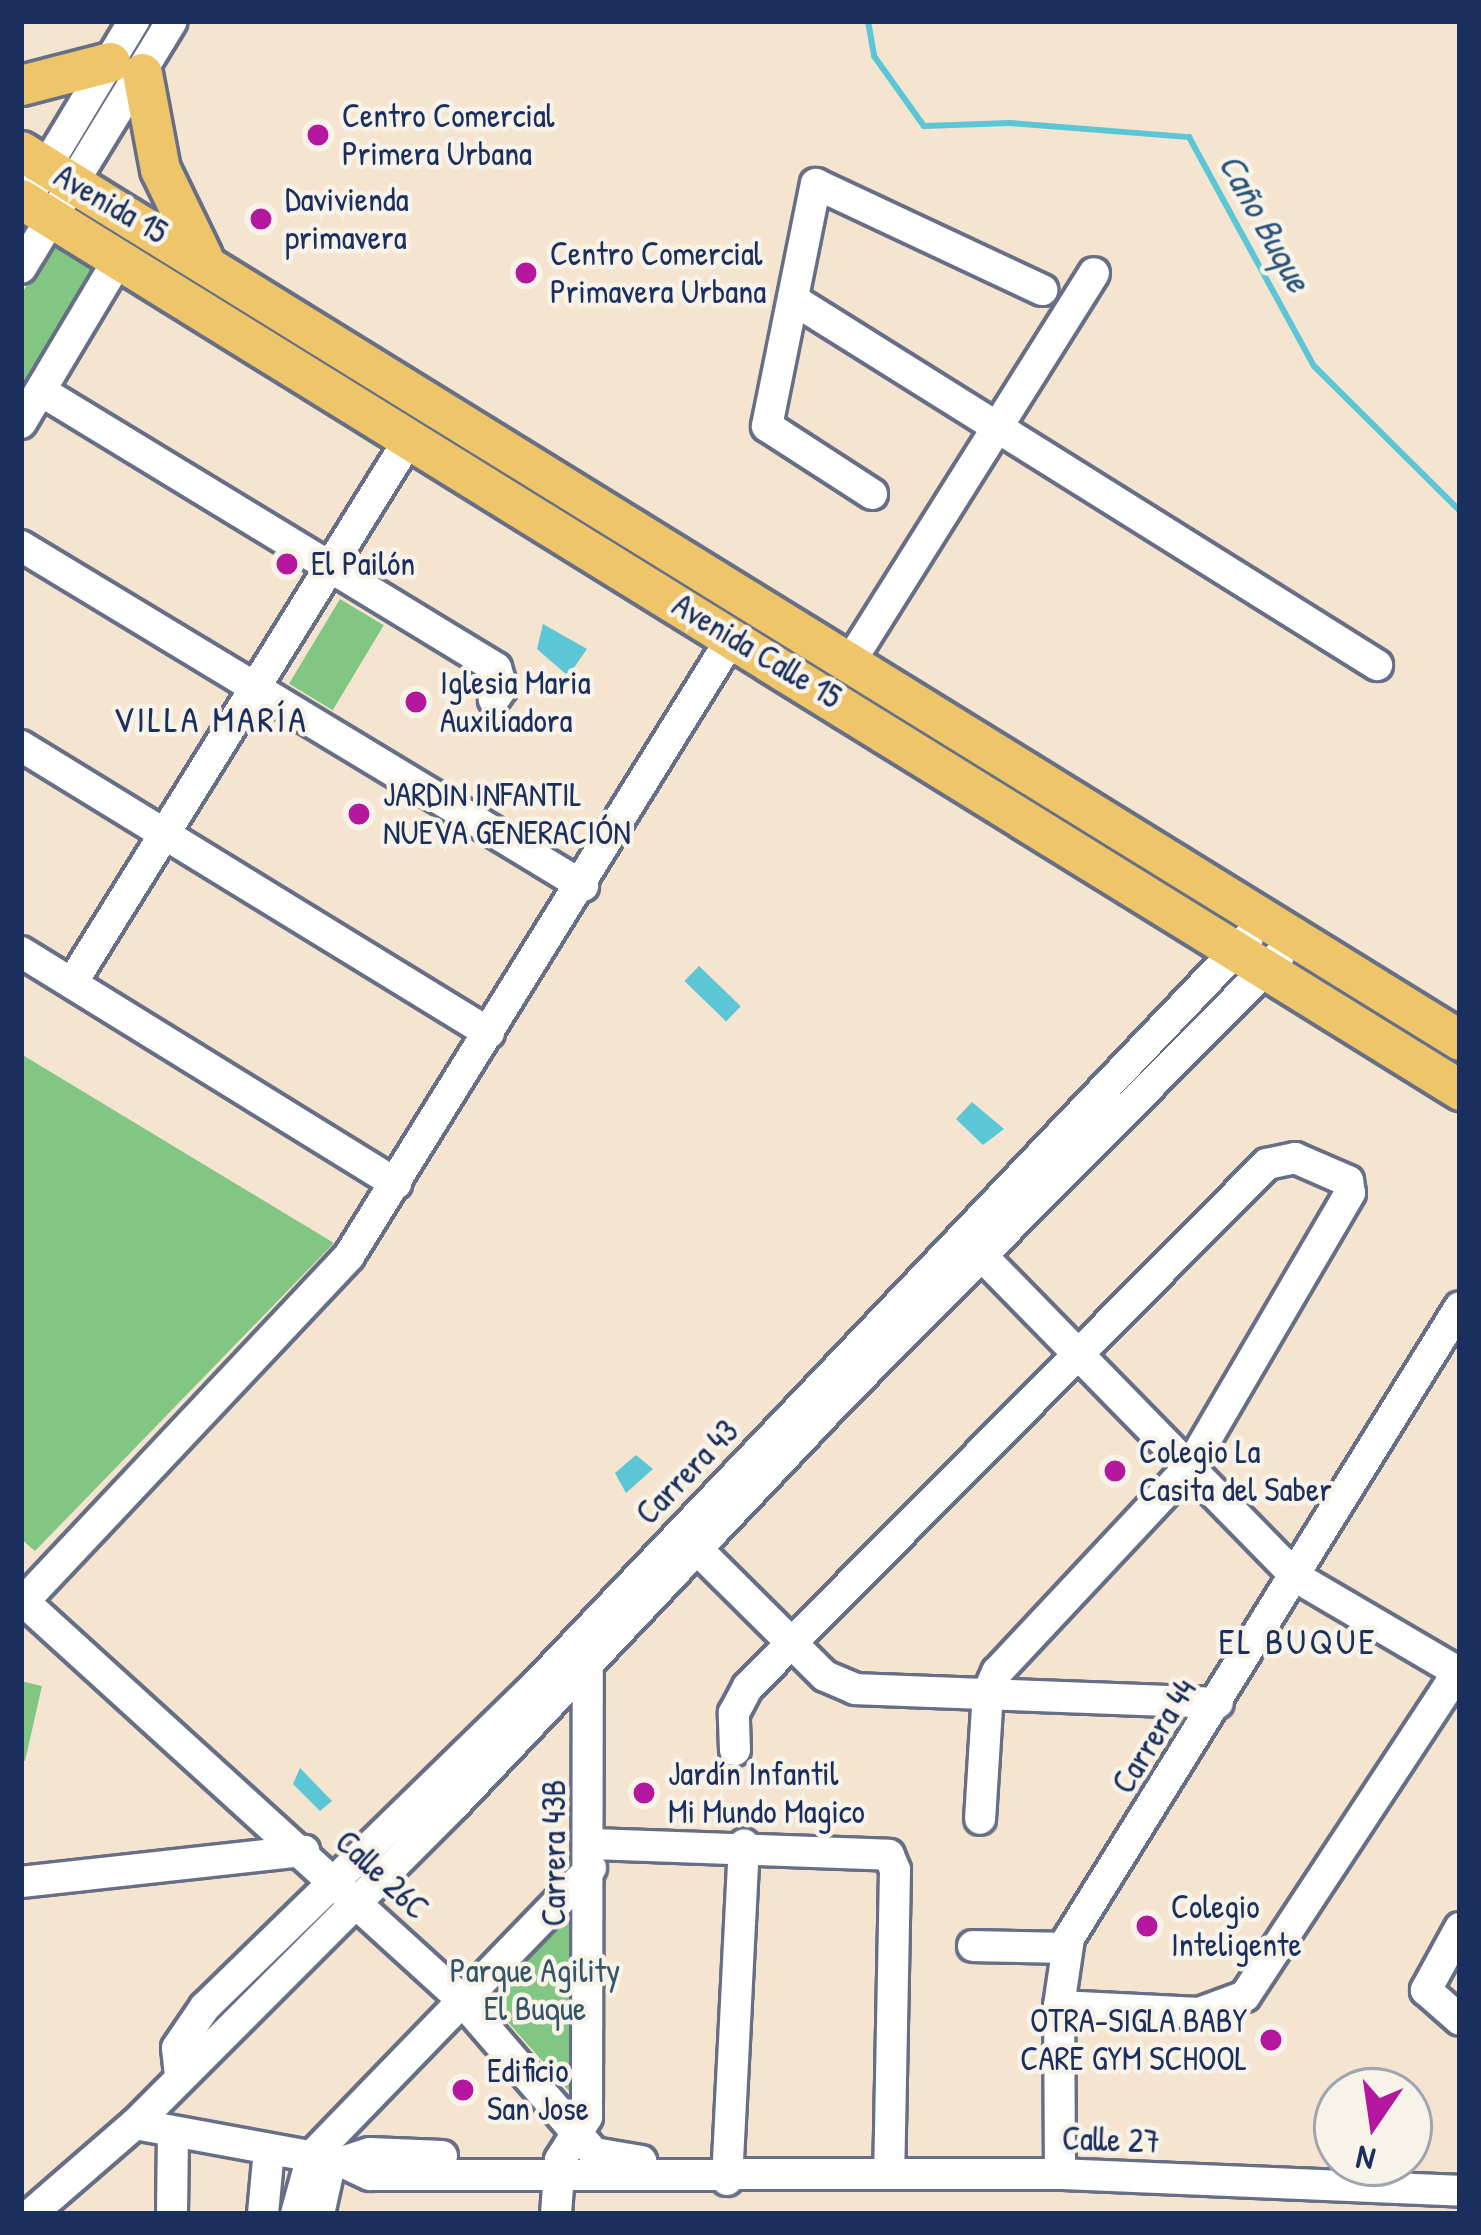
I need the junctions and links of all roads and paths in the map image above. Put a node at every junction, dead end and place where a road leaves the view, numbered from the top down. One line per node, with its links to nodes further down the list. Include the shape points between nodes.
1 (134, 21): 3 (street)
2 (172, 21): 3 (street)
3 (126, 67): 4 (main road); 5 (street); 7 (main road, via 160,169)
4 (21, 85)
5 (47, 167): 6 (street); 7 (main road, Avenida 15)
6 (29, 206): 8 (main road, Avenida Calle 15); 9 (street)
7 (202, 256): 21 (main road, Avenida Calle 15)
8 (117, 262): 13 (street); 16 (main road, Avenida Calle 15)
9 (21, 268)
10 (1094, 274): 15 (street)
11 (1042, 290): 12 (street, via 818,183)
12 (794, 300): 15 (street); 17 (street, via 766,415 773,436)
13 (40, 391): 14 (street); 19 (street)
14 (21, 422)
15 (1003, 424): 21 (street); 22 (street)
16 (406, 444): 19 (street); 20 (main road, Avenida Calle 15)
17 (872, 494)
18 (21, 546): 23 (street)
19 (331, 568): 23 (street); 24 (street, via 496,668 502,688)
20 (733, 636): 27 (street); 30 (main road, Avenida Calle 15)
21 (850, 662): 28 (main road, Avenida Calle 15)
22 (1377, 665)
23 (256, 688): 26 (street); 27 (street)
24 (494, 699)
25 (21, 746): 26 (street)
26 (165, 834): 31 (street); 32 (street)
27 (583, 886): 32 (street)
28 (1275, 926): 30 (street, Carrera 43); 33 (main road, Avenida Calle 15)
29 (21, 952): 31 (street)
30 (1250, 965): 34 (main road, Avenida Calle 15); 36 (street, Carrera 43); 55 (street, Carrera 43)
31 (72, 983): 35 (street)
32 (489, 1033): 35 (street)
33 (1460, 1040)
34 (1460, 1090)
35 (396, 1184): 42 (street, via 295,1322)
36 (983, 1257): 38 (street); 40 (street, Carrera 43)
37 (1460, 1307): 41 (street, Carrera 44)
38 (1072, 1352): 39 (street); 39 (street, via 1268,1164 1295,1158 1348,1181 1350,1193); 43 (street)
39 (1191, 1466): 41 (street); 46 (street, via 1009,1655)
40 (697, 1549): 43 (street); 44 (street, Carrera 43)
41 (1296, 1577): 45 (street); 47 (street, Carrera 44)
42 (22, 1600): 49 (street)
43 (792, 1640): 46 (street, via 825,1676 855,1690); 48 (street, via 737,1704)
44 (588, 1663): 53 (street, Carrera 43B); 57 (street, Carrera 43)
45 (1459, 1670): 62 (street, via 1235,2004 1199,2013)
46 (988, 1692): 47 (street); 50 (street)
47 (1218, 1702): 60 (street, Carrera 44)
48 (735, 1750)
49 (240, 1795): 52 (street); 54 (street, via 245,1830)
50 (980, 1820)
51 (744, 1844): 53 (street); 71 (street); 72 (street, via 889,1855)
52 (304, 1851): 54 (street, Calle 26C); 55 (street, Calle 26C)
53 (592, 1856): 61 (street); 68 (street, Carrera 43B, via 587,2117)
54 (225, 1860): 56 (street, Calle 26C)
55 (333, 1880): 57 (street, Calle 26C); 64 (street, Carrera 43, via 187,2027 177,2048)
56 (21, 1882)
57 (358, 1900): 61 (street, Calle 26C); 64 (street, Carrera 43)
58 (1460, 1928): 63 (street, via 1426,1990)
59 (973, 1946): 60 (street)
60 (1065, 1948): 62 (street, Carrera 44)
61 (460, 1997): 68 (street, Calle 26C); 69 (street)
62 (1059, 2006): 73 (street, Carrera 44)
63 (1460, 2020)
64 (179, 2076): 65 (street, Carrera 43)
65 (135, 2124): 66 (street, Calle 27); 75 (street)
66 (173, 2132): 67 (street, Calle 27); 76 (street)
67 (269, 2149): 69 (street, Calle 27); 77 (street)
68 (565, 2158): 69 (street, Calle 27, via 370,2175); 70 (street, Calle 26C); 71 (street, Calle 27); 80 (street, Carrera 43B)
69 (328, 2159): 78 (street); 79 (street)
70 (603, 2159): 71 (street, Calle 27)
71 (728, 2170): 72 (street, Calle 27)
72 (890, 2172): 73 (street, Calle 27)
73 (1060, 2174): 74 (street, Calle 27)
74 (1460, 2191)
75 (31, 2214)
76 (172, 2214)
77 (263, 2214)
78 (296, 2214)
79 (319, 2214)
80 (556, 2214)

